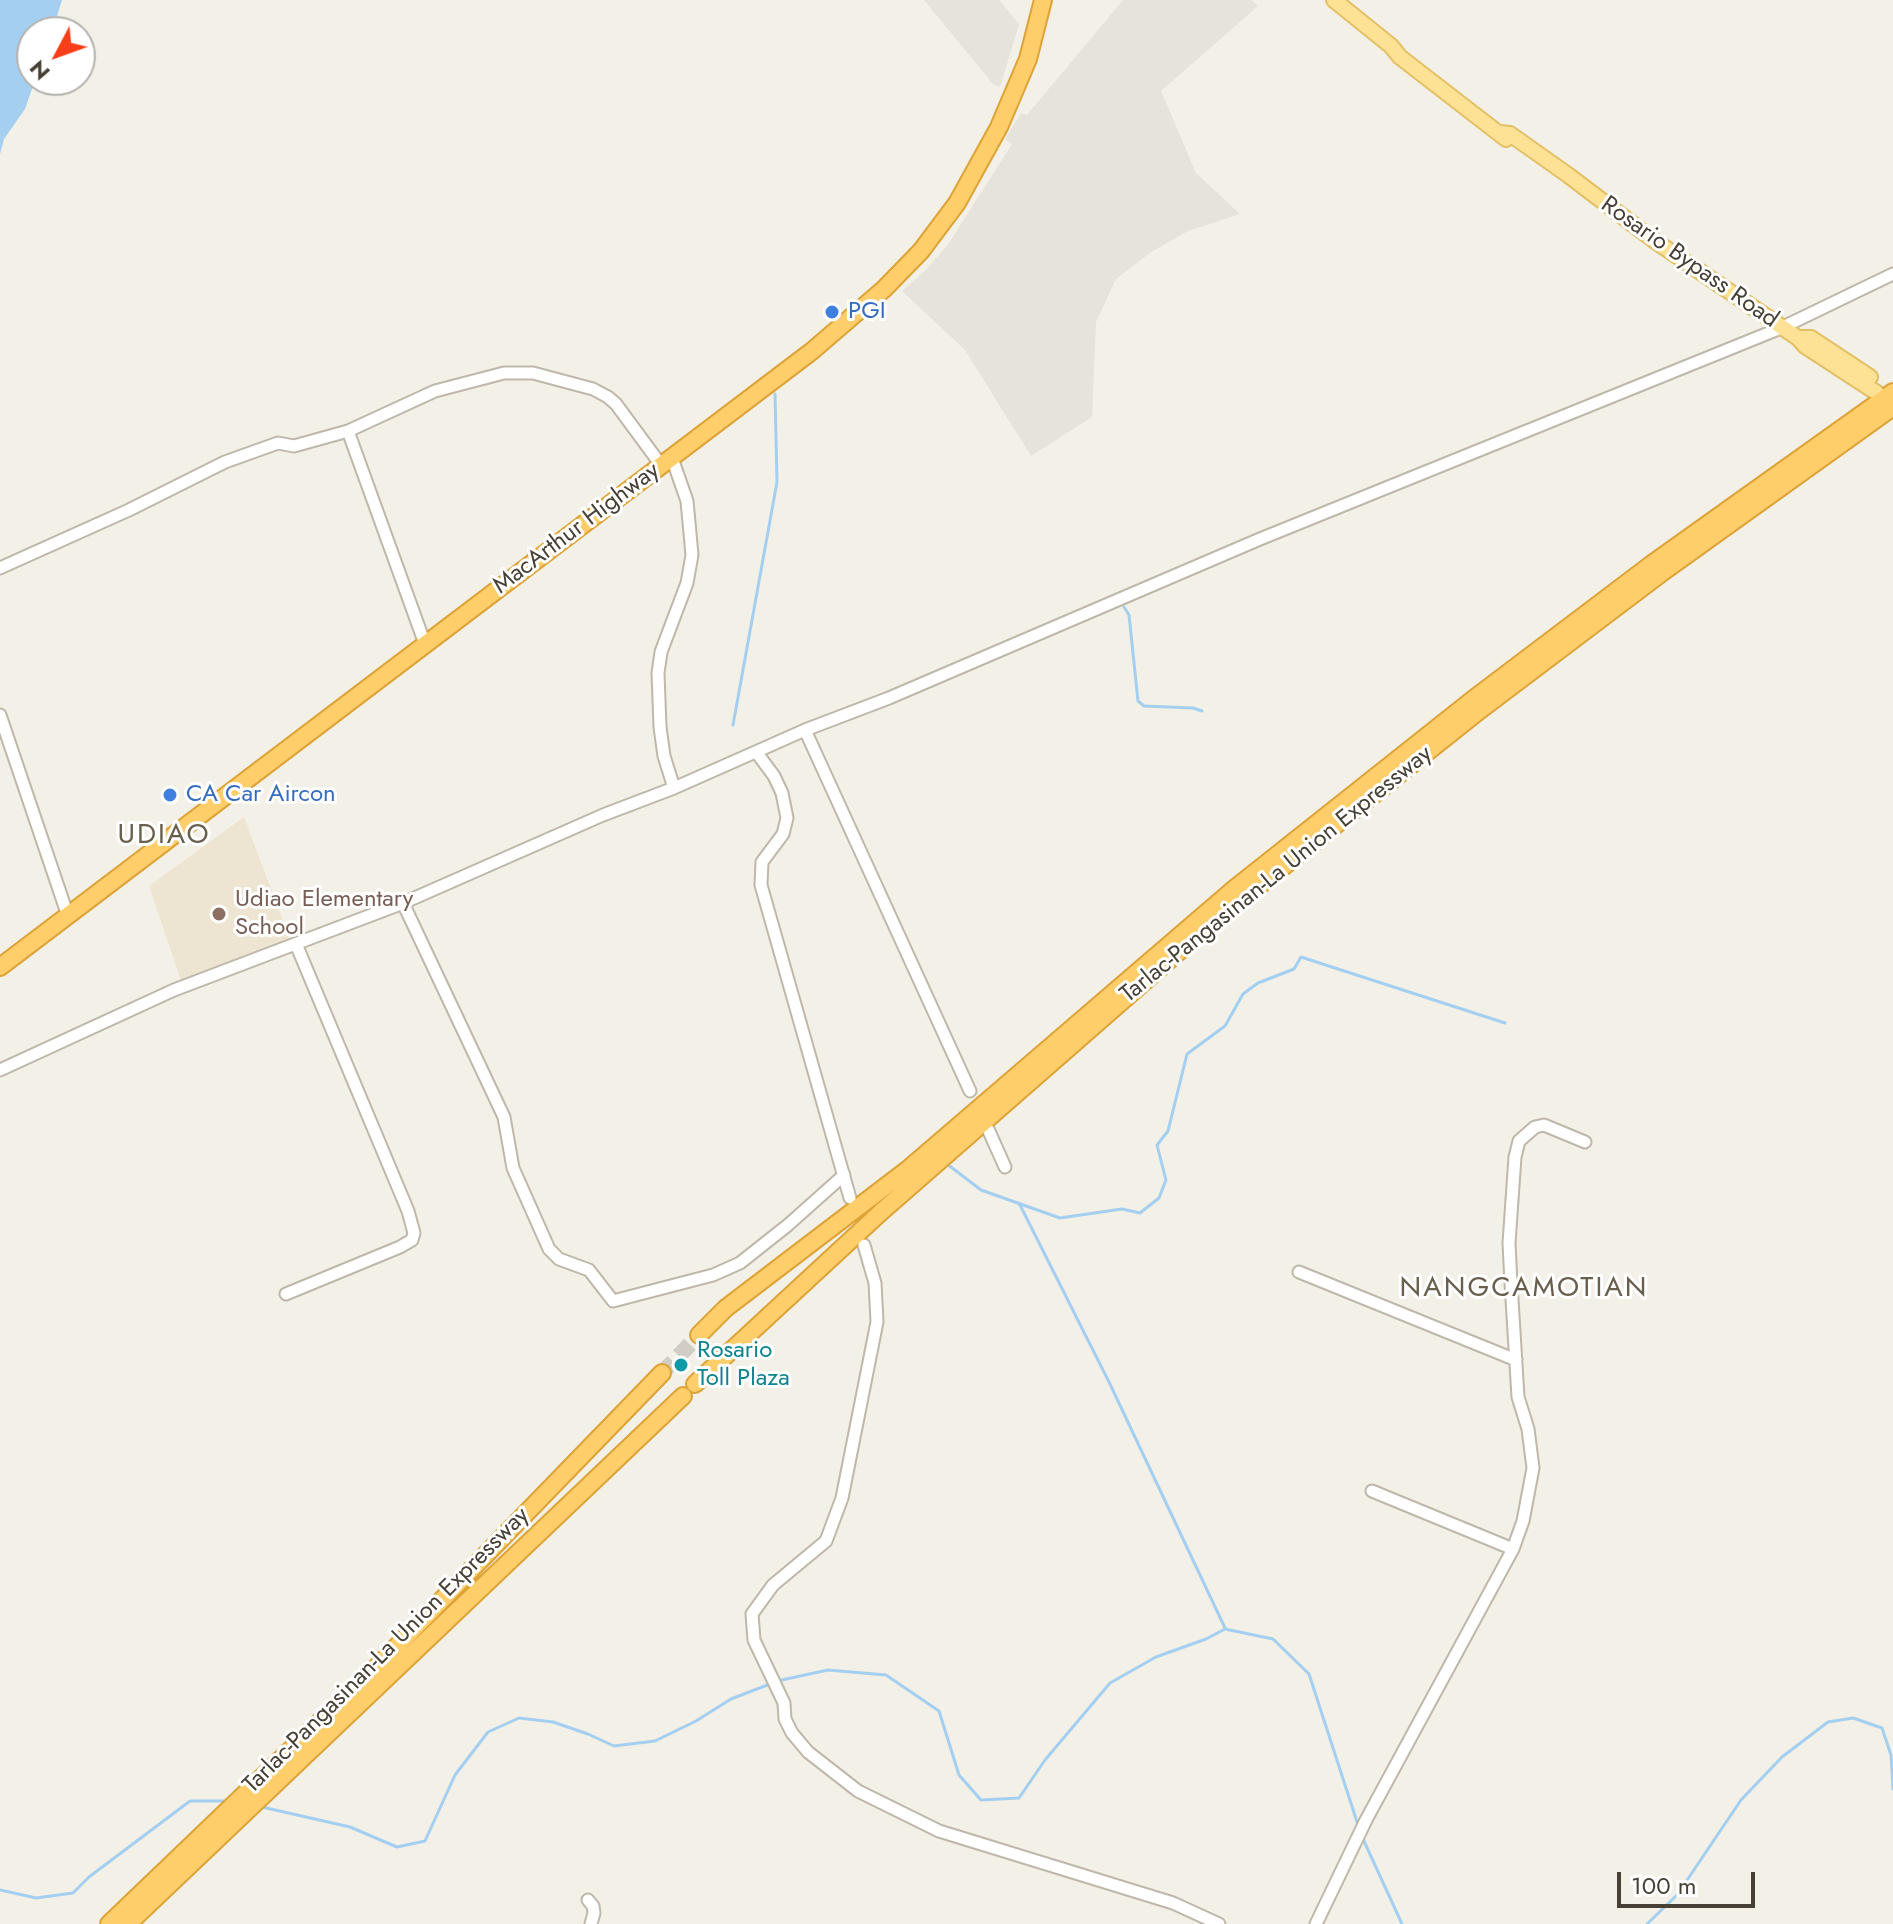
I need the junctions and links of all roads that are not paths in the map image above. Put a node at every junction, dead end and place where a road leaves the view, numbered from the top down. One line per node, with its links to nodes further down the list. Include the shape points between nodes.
1 (1043, 0): 10 (highway, MacArthur Highway, via 1028,59 999,127 957,203 921,251 845,324)
2 (1320, 0): 4 (main road, Rosario Bypass Road)
3 (1334, 0): 4 (main road, Rosario Bypass Road)
4 (1400, 57): 6 (main road, Rosario Bypass Road, via 1506,140)
5 (1893, 274): 6 (street)
6 (1781, 328): 7 (main road, Rosario Bypass Road); 14 (street, via 1501,439)
7 (1885, 391): 31 (highway, Tarlac-Pangasinan-La Union Expressway, via 1471,701 1234,889 907,1170 726,1308)
8 (1893, 407): 38 (highway, Tarlac-Pangasinan-La Union Expressway, via 1480,710 1200,933 892,1202)
9 (348, 431): 10 (street, via 435,391 523,372 608,397); 11 (street, via 294,446 278,443 225,462); 12 (street)
10 (666, 461): 12 (highway, MacArthur Highway); 16 (street, via 687,501 692,544 687,583 658,673 664,756)
11 (0, 568)
12 (425, 644): 18 (highway, MacArthur Highway)
13 (0, 715): 18 (street)
14 (805, 730): 15 (street); 22 (street)
15 (757, 753): 16 (street); 26 (street, via 782,793 787,818 783,834 762,862 761,885)
16 (674, 788): 17 (street)
17 (403, 903): 19 (street); 26 (street, via 504,1117 513,1168 549,1249 559,1259 589,1270 613,1301 723,1272 777,1234)
18 (68, 916): 20 (highway, MacArthur Highway)
19 (296, 944): 21 (street, via 174,990); 30 (street, via 414,1233 400,1247)
20 (0, 967)
21 (0, 1070)
22 (970, 1091)
23 (988, 1129): 25 (street)
24 (1585, 1142): 32 (street, via 1544,1125 1519,1141 1509,1243)
25 (1005, 1167)
26 (844, 1175): 27 (street)
27 (850, 1198)
28 (864, 1245): 40 (street, via 875,1283 877,1322 842,1498 826,1541 773,1585 752,1614 754,1640 792,1733 858,1791 939,1831 1173,1903)
29 (1299, 1272): 32 (street)
30 (286, 1294)
31 (699, 1335)
32 (1516, 1360): 35 (street, via 1533,1468)
33 (662, 1373): 37 (highway, Tarlac-Pangasinan-La Union Expressway, via 372,1672)
34 (1372, 1491): 35 (street)
35 (1513, 1549): 41 (street, via 1366,1820)
36 (588, 1900): 39 (street, via 594,1913)
37 (109, 1924)
38 (128, 1924)
39 (591, 1924)
40 (1219, 1924)
41 (1316, 1924)

